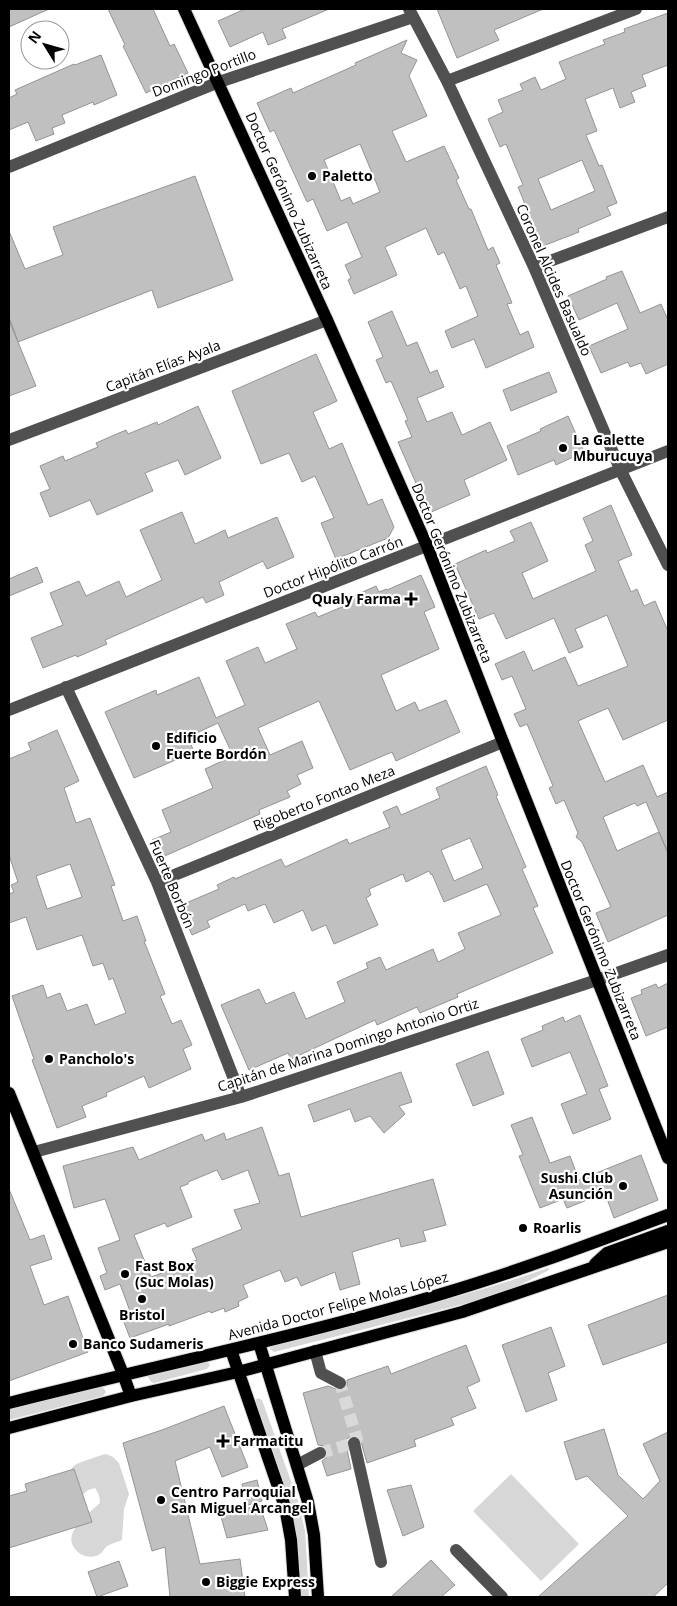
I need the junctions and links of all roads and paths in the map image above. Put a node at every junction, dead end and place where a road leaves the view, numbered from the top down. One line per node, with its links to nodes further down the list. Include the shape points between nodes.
1 (184, 9): 5 (main road, Doctor Gerónimo Zubizarreta)
2 (636, 9): 4 (street)
3 (411, 13): 4 (street, Coronel Alcides Basualdo); 5 (street, Domingo Portillo)
4 (447, 81): 8 (street, Coronel Alcides Basualdo)
5 (219, 82): 6 (street, Domingo Portillo); 9 (main road, Doctor Gerónimo Zubizarreta)
6 (9, 167)
7 (668, 217): 8 (street)
8 (534, 268): 12 (street, Coronel Alcides Basualdo)
9 (327, 320): 10 (street, Capitán Elías Ayala); 13 (main road, Doctor Gerónimo Zubizarreta)
10 (9, 440)
11 (668, 451): 12 (street, Doctor Hipólito Carrón)
12 (620, 469): 13 (street, Doctor Hipólito Carrón); 14 (street, Coronel Alcides Basualdo)
13 (427, 546): 15 (street, Doctor Hipólito Carrón); 17 (main road, Doctor Gerónimo Zubizarreta)
14 (668, 565)
15 (66, 686): 16 (street, Doctor Hipólito Carrón); 18 (street, Fuerte Borbón)
16 (9, 710)
17 (502, 742): 18 (street, Rigoberto Fontao Meza); 20 (main road, Doctor Gerónimo Zubizarreta)
18 (156, 882): 22 (street, Fuerte Borbón)
19 (668, 954): 20 (street, Capitán de Marina Domingo Antonio Ortiz)
20 (597, 980): 22 (street, Capitán de Marina Domingo Antonio Ortiz); 24 (main road, Doctor Gerónimo Zubizarreta)
21 (9, 1092): 23 (main road)
22 (241, 1097): 23 (street, Capitán de Marina Domingo Antonio Ortiz)
23 (34, 1152): 35 (main road)
24 (668, 1158)
25 (668, 1215): 29 (main road, Avenida Doctor Felipe Molas López, via 448,1292)
26 (668, 1231): 28 (main road, via 607,1253)
27 (668, 1242): 28 (main road, Avenida Doctor Felipe Molas López)
28 (589, 1268): 31 (main road, Avenida Doctor Felipe Molas López, via 462,1312)
29 (259, 1343): 30 (main road, Avenida Doctor Felipe Molas López); 32 (main road)
30 (231, 1350): 33 (main road); 35 (main road, Avenida Doctor Felipe Molas López)
31 (315, 1351): 32 (main road, Avenida Doctor Felipe Molas López); 34 (street, via 321,1373)
32 (266, 1364): 33 (main road, Avenida Doctor Felipe Molas López); 40 (main road)
33 (238, 1372): 35 (main road, Avenida Doctor Felipe Molas López); 43 (main road, via 285,1506)
34 (340, 1382)
35 (126, 1385): 36 (main road, Avenida Doctor Felipe Molas López); 37 (main road, Avenida Doctor Felipe Molas López)
36 (9, 1403)
37 (9, 1428)
38 (354, 1443): 42 (street)
39 (320, 1454): 40 (street)
40 (297, 1465): 44 (main road, via 314,1535)
41 (456, 1550): 45 (street)
42 (381, 1562)
43 (295, 1597)
44 (318, 1597)
45 (502, 1597)

